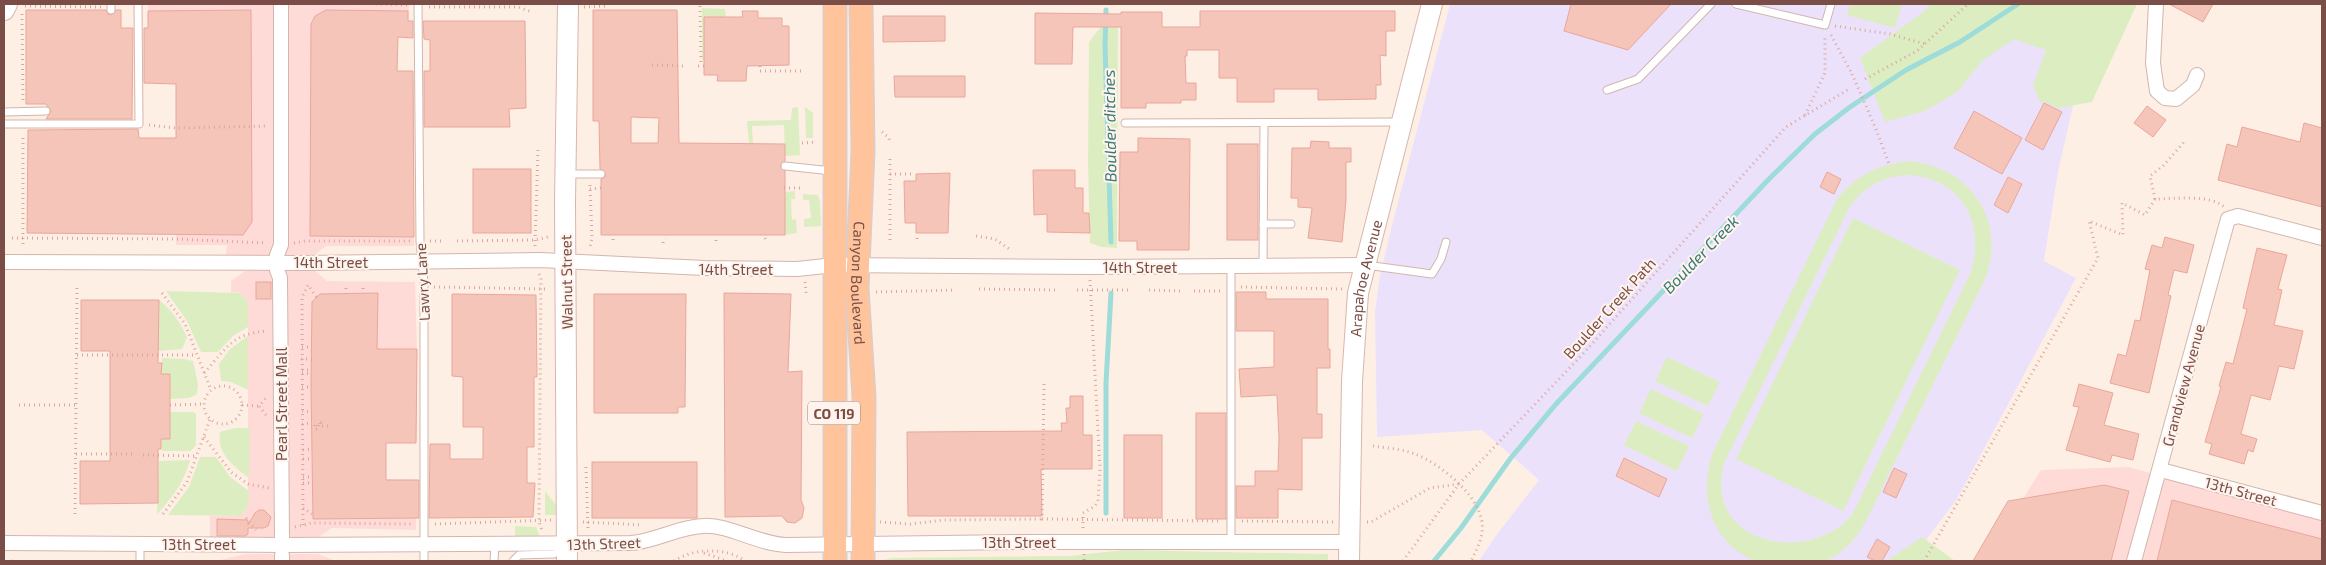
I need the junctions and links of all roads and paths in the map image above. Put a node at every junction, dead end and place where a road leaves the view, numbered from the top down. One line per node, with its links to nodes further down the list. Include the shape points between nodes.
1 (138, 4): 39 (lane)
2 (281, 4): 40 (street)
3 (376, 4): 4 (path)
4 (418, 4): 19 (path, via 518,7); 81 (lane, Lawry Lane)
5 (554, 4): 21 (street)
6 (834, 4): 48 (main road, Canyon Boulevard / CO 119)
7 (861, 4): 84 (main road, Canyon Boulevard / CO 119, via 863,151)
8 (1432, 4): 35 (street, Arapahoe Avenue)
9 (1711, 4): 31 (lane, via 1638,79)
10 (1736, 4): 20 (lane)
11 (1831, 4): 20 (lane)
12 (1968, 4): 22 (path)
13 (2156, 4): 28 (street, via 2152,63 2157,91 2165,98 2176,99 2193,86)
14 (576, 5): 16 (path); 21 (street, Walnut Street)
15 (11, 6): 18 (path)
16 (607, 6)
17 (700, 6): 25 (path)
18 (111, 7)
19 (532, 12)
20 (1825, 25): 22 (path, via 1890,34); 34 (path, via 1825,73); 46 (path, bridge, via 1852,74)
21 (567, 42): 49 (street, Walnut Street)
22 (1925, 44): 29 (path)
23 (652, 65): 24 (path)
24 (685, 66)
25 (701, 66)
26 (760, 66): 27 (path, via 760,71)
27 (803, 71)
28 (2197, 75)
29 (1865, 79)
30 (1849, 88): 34 (path, Boulder Creek Path)
31 (1607, 90)
32 (46, 111): 33 (lane)
33 (4, 112)
34 (1806, 115): 156 (path, Boulder Creek Path, via 1786,127 1582,355)
35 (1402, 122): 37 (lane); 82 (street, Arapahoe Avenue)
36 (1125, 123): 37 (lane)
37 (1264, 123): 58 (lane)
38 (4, 124): 39 (lane)
39 (139, 124): 40 (path, via 176,128)
40 (281, 126): 77 (street)
41 (816, 142): 43 (path)
42 (2184, 142): 56 (path, via 2150,176)
43 (802, 143)
44 (538, 148): 67 (path)
45 (890, 159): 51 (path)
46 (1889, 164)
47 (785, 166): 48 (lane)
48 (835, 172): 83 (main road, Canyon Boulevard / CO 119)
49 (565, 174): 50 (lane); 79 (street, Walnut Street)
50 (600, 174)
51 (890, 174): 52 (path); 68 (path)
52 (913, 174)
53 (601, 188): 75 (path, via 590,187)
54 (784, 188): 55 (path)
55 (800, 188)
56 (2156, 199): 57 (path, via 2204,199 2220,203); 203 (path, via 2145,215 2122,203 2123,234 2089,221 2098,258)
57 (2236, 216): 65 (street); 151 (street, Grandview Avenue, via 2228,219)
58 (1263, 224): 59 (lane); 86 (lane)
59 (1291, 224)
60 (976, 236): 78 (path, via 995,239)
61 (552, 237): 67 (path)
62 (12, 238): 77 (path, via 176,239)
63 (664, 238): 73 (path)
64 (917, 238): 74 (path)
65 (2322, 238)
66 (457, 240): 67 (path)
67 (535, 240): 76 (path)
68 (890, 240)
69 (414, 241): 77 (path, via 305,241)
70 (426, 241): 71 (path)
71 (441, 241)
72 (1446, 242): 82 (lane, 14th Street, via 1432,274)
73 (663, 243)
74 (917, 243)
75 (590, 247)
76 (535, 249)
77 (279, 250)
78 (1017, 252)
79 (566, 261): 81 (street, 14th Street); 83 (street, 14th Street, via 680,268 797,269); 192 (street, Walnut Street)
80 (4, 262): 81 (street, 14th Street)
81 (422, 262): 187 (lane, Lawry Lane)
82 (1366, 264): 86 (street, 14th Street); 191 (street, Arapahoe Avenue, via 1358,293 1354,345)
83 (835, 265): 84 (street, 14th Street); 193 (main road, Canyon Boulevard / CO 119)
84 (858, 265): 87 (street, 14th Street); 169 (main road, Canyon Boulevard / CO 119, via 864,396)
85 (1231, 266): 86 (street, 14th Street); 87 (street, 14th Street); 170 (lane)
86 (1263, 266)
87 (1090, 267): 103 (path)
88 (536, 269): 96 (path, via 541,277)
89 (277, 270): 115 (street, Pearl Street Mall)
90 (805, 282): 112 (path)
91 (431, 286): 96 (path)
92 (77, 287): 118 (path)
93 (1237, 287): 99 (path)
94 (346, 288): 113 (path)
95 (363, 288): 111 (path)
96 (540, 288): 97 (path); 171 (path)
97 (550, 289)
98 (979, 289): 101 (path)
99 (1344, 289)
100 (956, 290): 109 (path)
101 (1059, 290)
102 (1077, 290): 103 (path)
103 (1091, 290): 104 (path); 168 (path, via 1100,469 1098,500 1095,506 1083,513)
104 (1132, 290)
105 (1149, 290): 107 (path)
106 (1194, 290): 108 (path)
107 (1180, 291)
108 (1223, 291)
109 (870, 292)
110 (162, 293): 119 (path, via 185,324)
111 (363, 293)
112 (806, 293)
113 (346, 294)
114 (318, 298): 116 (path, via 308,285 302,297)
115 (281, 329): 122 (path, via 248,332 235,340); 157 (street, Pearl Street Mall)
116 (302, 347): 117 (path); 120 (path)
117 (312, 347)
118 (77, 355): 119 (path); 131 (path)
119 (197, 355): 122 (path)
120 (301, 359): 121 (path); 123 (path)
121 (312, 359)
122 (204, 372): 128 (path)
123 (302, 372): 124 (path); 126 (path)
124 (312, 372)
125 (1044, 384): 167 (path)
126 (302, 387): 127 (path); 135 (path)
127 (311, 387)
128 (210, 390): 130 (path); 133 (path, via 216,386 228,386 239,393)
129 (19, 404): 131 (path)
130 (204, 404): 132 (path); 137 (path)
131 (76, 405): 144 (path)
132 (170, 405)
133 (242, 405): 134 (path); 137 (path, via 238,417 227,424)
134 (259, 406)
135 (302, 411): 136 (path); 138 (path)
136 (312, 412)
137 (210, 419): 140 (path)
138 (302, 424): 139 (path, via 314,424 315,429 322,422 320,426); 142 (path)
139 (330, 426)
140 (204, 436): 147 (path); 157 (path, via 231,472 248,484)
141 (1373, 446): 156 (path, via 1414,454 1432,462)
142 (303, 450): 143 (path); 148 (path)
143 (312, 450)
144 (76, 454): 145 (path); 160 (path)
145 (135, 454)
146 (143, 455): 147 (path)
147 (197, 456): 161 (path, via 187,482)
148 (303, 459): 149 (path); 152 (path)
149 (312, 459)
150 (586, 462): 177 (path)
151 (2161, 470): 159 (street, 13th Street); 204 (street, Grandview Avenue)
152 (303, 477): 153 (path); 154 (path)
153 (312, 477)
154 (303, 483): 155 (path); 158 (path)
155 (312, 483)
156 (1459, 484): 173 (path, via 1430,488); 201 (path, Boulder Creek Path); 202 (path, via 1475,504 1483,532)
157 (282, 490): 180 (street, Pearl Street Mall)
158 (303, 508): 162 (path); 178 (path)
159 (2322, 512)
160 (75, 514)
161 (163, 514)
162 (312, 514)
163 (246, 518): 180 (path, via 257,532)
164 (317, 518): 174 (path)
165 (556, 519): 171 (path)
166 (576, 519): 177 (path)
167 (1042, 519): 168 (path); 169 (path, via 944,520 910,524)
168 (1082, 519): 170 (path); 184 (path)
169 (864, 520): 190 (main road, Canyon Boulevard / CO 119)
170 (1231, 520): 172 (path); 183 (lane)
171 (539, 522): 176 (path); 182 (path)
172 (1327, 522)
173 (1371, 522)
174 (322, 523): 175 (path); 178 (path)
175 (417, 524)
176 (432, 524)
177 (588, 524): 179 (path); 181 (path)
178 (304, 525): 180 (path)
179 (647, 525)
180 (282, 535)
181 (588, 536)
182 (544, 538)
183 (1231, 541): 184 (street, 13th Street); 191 (street, 13th Street)
184 (1084, 542): 190 (street, 13th Street)
185 (8, 543): 186 (street, 13th Street)
186 (140, 544): 187 (street, 13th Street); 194 (lane)
187 (425, 544): 188 (street, 13th Street); 195 (lane, Lawry Lane)
188 (494, 544): 192 (street, 13th Street); 196 (lane)
189 (700, 552): 198 (path); 199 (path); 200 (path, via 732,554)
190 (863, 552): 193 (street, 13th Street)
191 (1349, 552)
192 (567, 553): 193 (street, 13th Street, via 646,542 703,526 771,544); 197 (lane, via 525,554)
193 (835, 553)
194 (140, 561)
195 (424, 561)
196 (494, 561)
197 (513, 561)
198 (674, 561)
199 (727, 561)
200 (743, 561)
201 (1403, 561)
202 (1471, 561)
203 (1924, 561)
204 (2134, 561)

